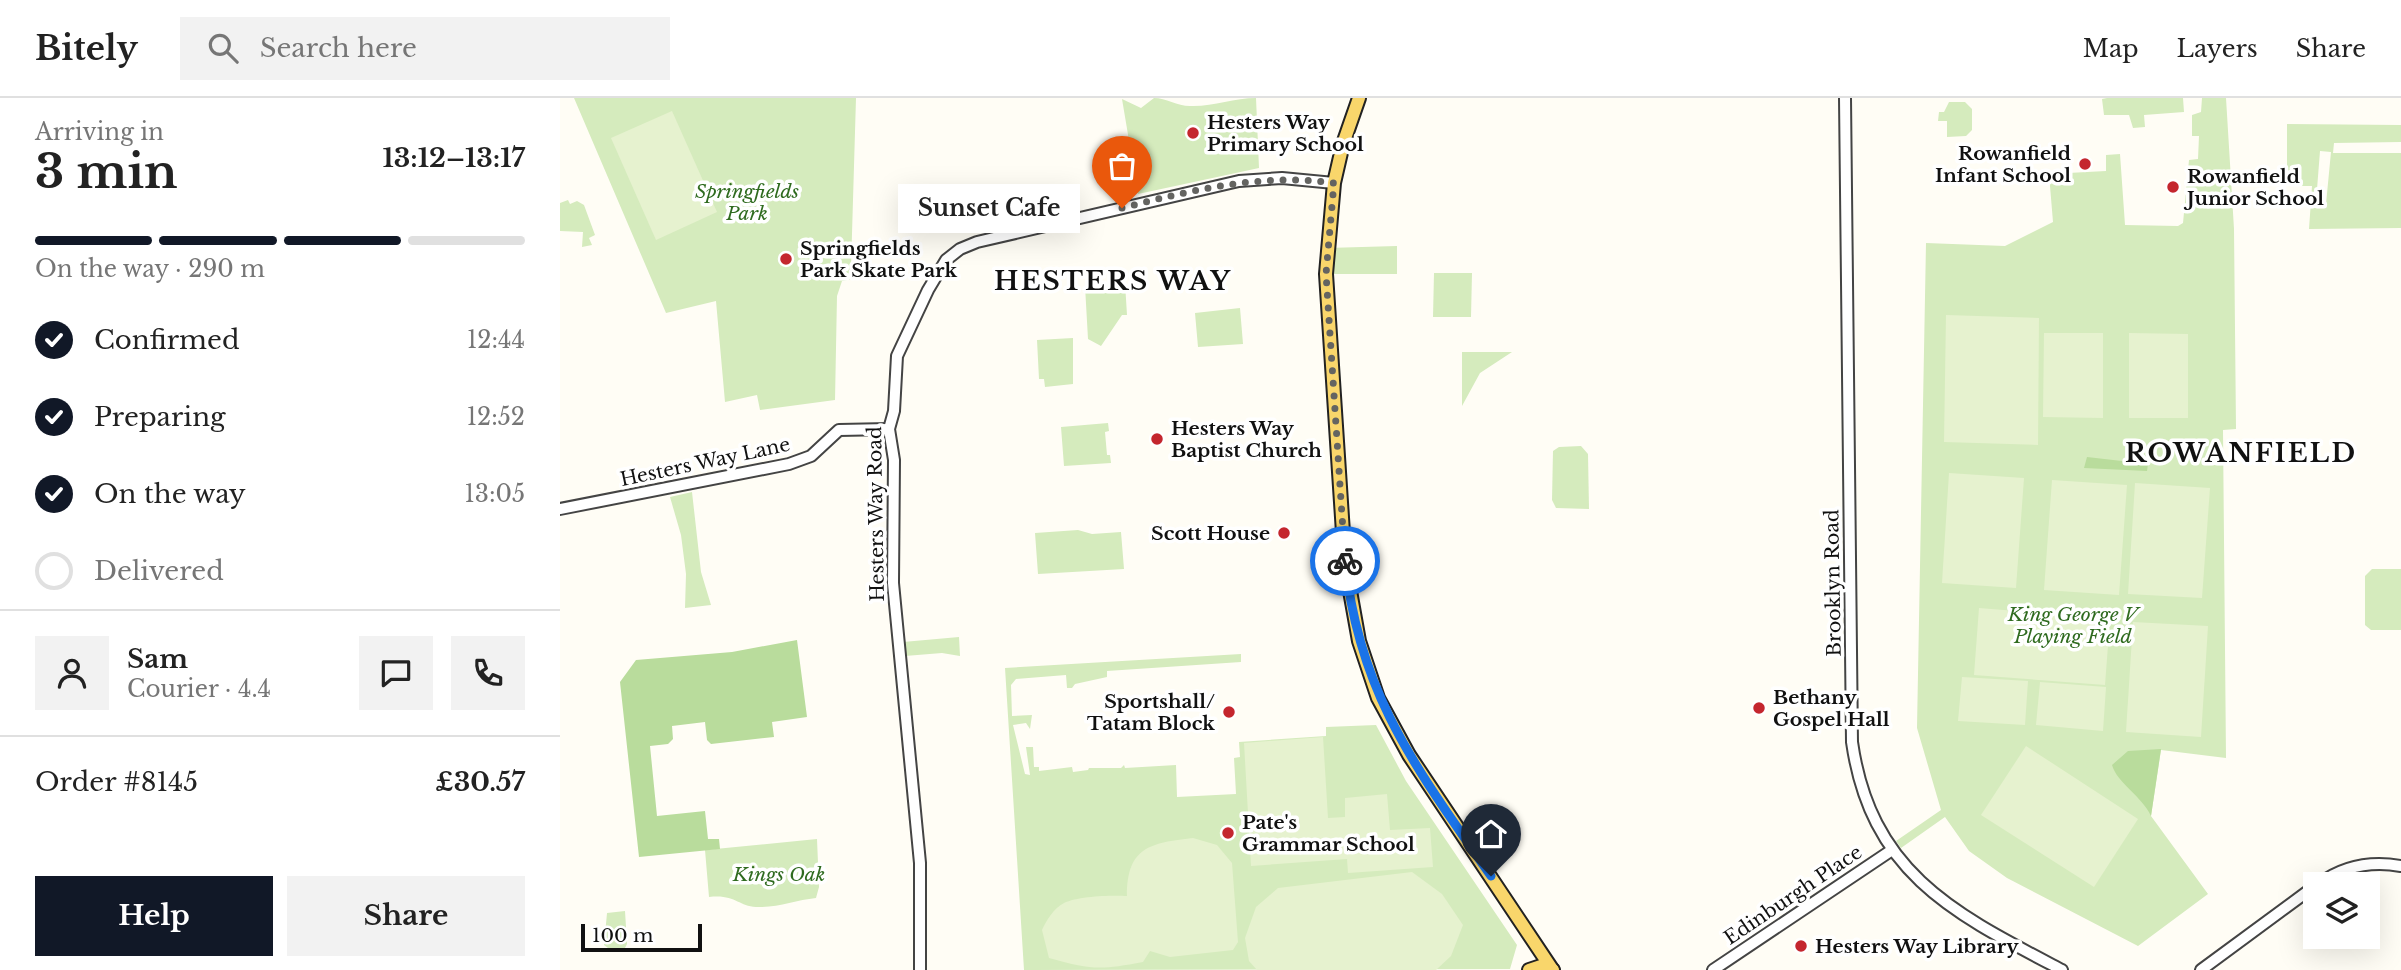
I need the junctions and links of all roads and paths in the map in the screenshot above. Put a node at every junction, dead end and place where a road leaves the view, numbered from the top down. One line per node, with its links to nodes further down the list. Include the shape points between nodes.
1 (1360, 98): 3 (main road)
2 (1845, 98): 6 (street, Brooklyn Road, via 1853,742 1867,802)
3 (1334, 183): 4 (street, Hesters Way Road, via 1282,178 1239,181 960,249 941,267 897,356); 10 (main road, via 1326,274 1345,564 1359,639 1372,684 1401,742)
4 (889, 429): 5 (street, Hesters Way Lane, via 839,430 811,456 789,464); 13 (street, Hesters Way Road, via 894,460 893,583 920,863)
5 (560, 509)
6 (1892, 850): 14 (street, Edinburgh Place); 15 (street, Brooklyn Road, via 1916,878 1959,913)
7 (2401, 866): 8 (street, via 2360,866)
8 (2339, 872)
9 (2303, 895): 16 (street)
10 (1537, 944): 11 (main road); 12 (main road)
11 (1532, 968): 12 (main road)
12 (1553, 969)
13 (920, 970)
14 (1713, 970)
15 (2062, 970)
16 (2201, 970)

